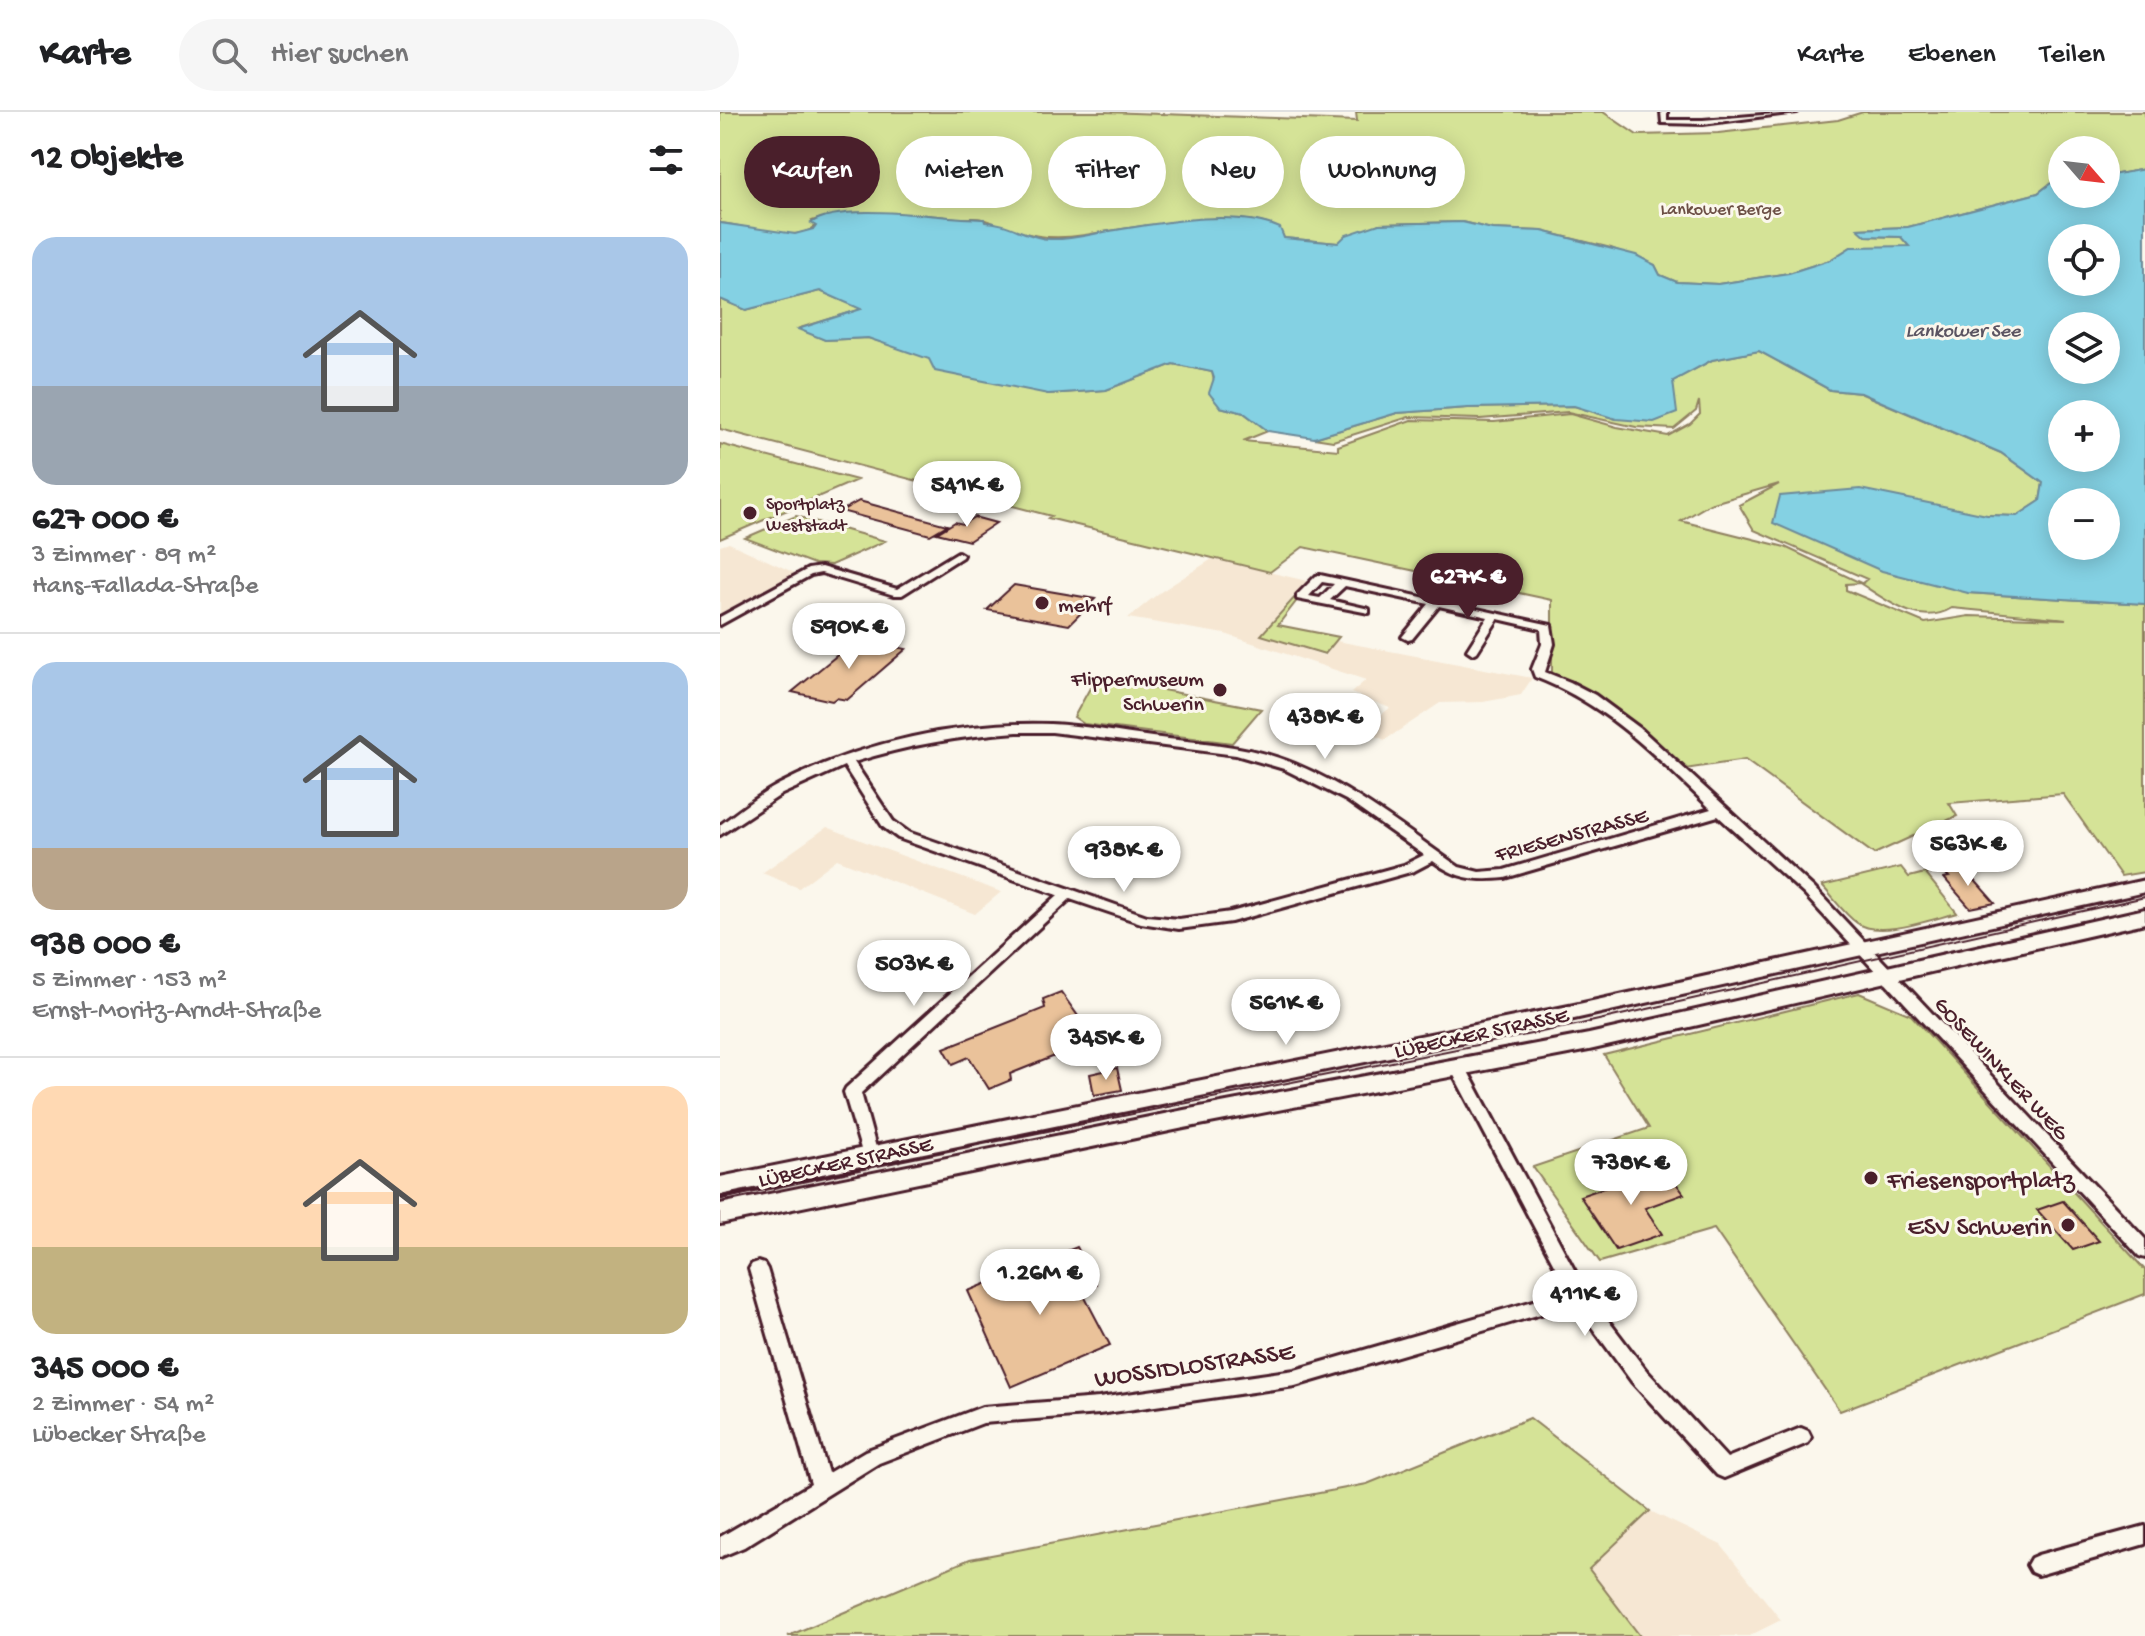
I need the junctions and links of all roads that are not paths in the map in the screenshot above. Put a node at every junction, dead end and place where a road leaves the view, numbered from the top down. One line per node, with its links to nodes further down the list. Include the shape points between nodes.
1 (1664, 112): 3 (street, via 1664,122)
2 (1794, 112): 3 (street)
3 (1742, 115)
4 (958, 555): 10 (street, via 898,593 821,570 808,572)
5 (1342, 583): 6 (street); 6 (street, via 1320,578 1301,597); 7 (street)
6 (1322, 602): 8 (street)
7 (1436, 603): 9 (street); 11 (street)
8 (1365, 611)
9 (1495, 615): 12 (street); 14 (street, via 1547,627 1539,674 1588,696)
10 (720, 622)
11 (1408, 637)
12 (1473, 650)
13 (847, 761): 15 (street, FRIESENSTRASSE, via 783,787); 16 (street, FRIESENSTRASSE, via 926,737 1024,728 1237,751 1324,781); 18 (street, via 888,824 903,835)
14 (1720, 811): 16 (street, FRIESENSTRASSE, via 1505,874 1479,876 1454,870); 20 (street, via 1809,891)
15 (720, 831)
16 (1432, 856): 18 (street, via 1409,868 1205,922 1146,920)
17 (2145, 886): 20 (street, LÜBECKER STRASSE)
18 (1068, 893): 23 (street, via 852,1092)
19 (2145, 916): 21 (street, LÜBECKER STRASSE)
20 (1861, 949): 21 (street, GOSEWINKLER WEG); 23 (street, LÜBECKER STRASSE)
21 (1884, 974): 22 (street, LÜBECKER STRASSE, via 1589,1042); 26 (street, GOSEWINKLER WEG)
22 (1457, 1066): 25 (street, LÜBECKER STRASSE); 28 (street)
23 (870, 1155): 24 (street, LÜBECKER STRASSE)
24 (720, 1186)
25 (720, 1214)
26 (2145, 1251)
27 (758, 1269): 30 (street)
28 (1579, 1295): 29 (street, via 1639,1376 1724,1469); 30 (street, WOSSIDLOSTRASSE, via 1295,1378 1099,1406 982,1415 872,1457)
29 (1801, 1437)
30 (822, 1486): 32 (street, WOSSIDLOSTRASSE)
31 (2145, 1535): 33 (street)
32 (720, 1547)
33 (2038, 1565)

